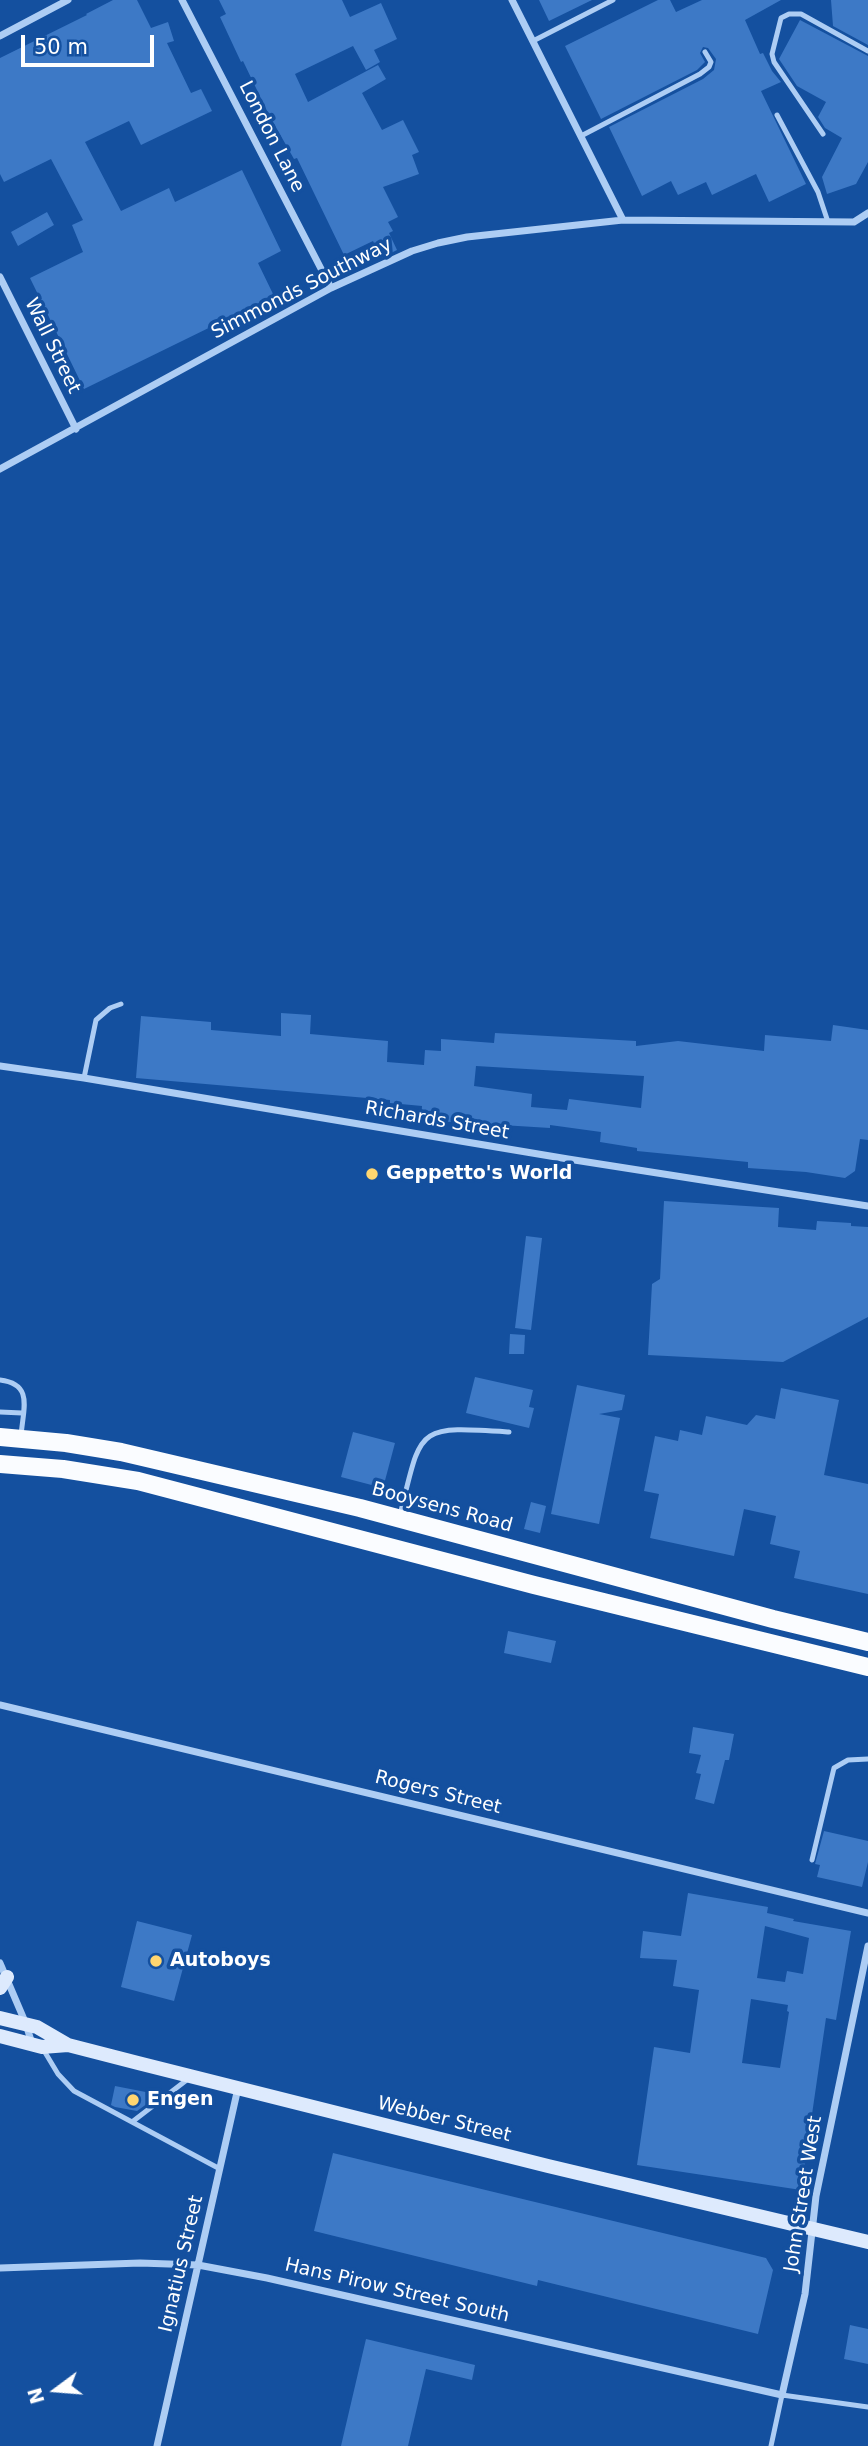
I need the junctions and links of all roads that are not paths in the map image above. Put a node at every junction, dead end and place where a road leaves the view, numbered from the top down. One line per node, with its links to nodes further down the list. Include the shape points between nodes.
1 (68, 0): 5 (street)
2 (182, 0): 16 (street, London Lane)
3 (512, 0): 6 (street)
4 (613, 0): 6 (lane)
5 (0, 36)
6 (533, 41): 11 (street)
7 (868, 51): 10 (lane, via 800,14 781,18 774,62)
8 (705, 52): 11 (lane, via 709,68)
9 (777, 115): 14 (lane, via 818,192)
10 (823, 134)
11 (581, 136): 13 (street)
12 (868, 213): 14 (street, Simmonds Southway, via 855,222)
13 (623, 220): 14 (street, Simmonds Southway); 16 (street, Simmonds Southway, via 438,243)
14 (828, 222)
15 (0, 277): 17 (street, Wall Street)
16 (331, 288): 17 (street, Simmonds Southway)
17 (76, 429): 18 (street, Simmonds Southway)
18 (0, 468)
19 (121, 1004): 21 (lane, via 96,1020)
20 (0, 1066): 21 (street, Richards Street)
21 (85, 1078): 22 (street, Richards Street)
22 (868, 1206)
23 (0, 1380): 25 (lane, via 21,1387)
24 (0, 1412): 25 (lane)
25 (22, 1413): 28 (lane)
26 (509, 1432): 30 (lane, via 454,1428 425,1438 416,1453)
27 (0, 1437): 28 (main road, Booysens Road)
28 (21, 1439): 30 (main road, Booysens Road, via 121,1452)
29 (0, 1464): 32 (main road, via 138,1481)
30 (399, 1518): 31 (main road, Booysens Road)
31 (868, 1642)
32 (868, 1667)
33 (0, 1705): 36 (street, Rogers Street)
34 (868, 1759): 35 (lane, via 848,1760 834,1768)
35 (812, 1860)
36 (868, 1913)
37 (868, 1946): 48 (street, John Street West)
38 (2, 1976): 40 (street)
39 (0, 2018): 40 (street, Webber Street)
40 (26, 2024): 42 (street, Webber Street); 43 (street)
41 (0, 2036): 43 (street)
42 (68, 2045): 43 (street, Webber Street); 44 (street, Webber Street)
43 (38, 2046): 46 (lane, via 74,2091)
44 (191, 2077): 45 (street, Webber Street); 46 (lane)
45 (238, 2088): 47 (street, Ignatius Street); 48 (street, Webber Street)
46 (132, 2122): 47 (lane)
47 (220, 2169): 50 (street, Ignatius Street)
48 (812, 2228): 49 (street, Webber Street); 52 (street, John Street West, via 805,2294)
49 (868, 2242)
50 (198, 2265): 51 (street, Hans Pirow Street South); 52 (street, Hans Pirow Street South); 54 (street, Ignatius Street)
51 (0, 2268)
52 (782, 2395): 53 (lane); 55 (lane, John Street West)
53 (868, 2407)
54 (157, 2446)
55 (771, 2446)

